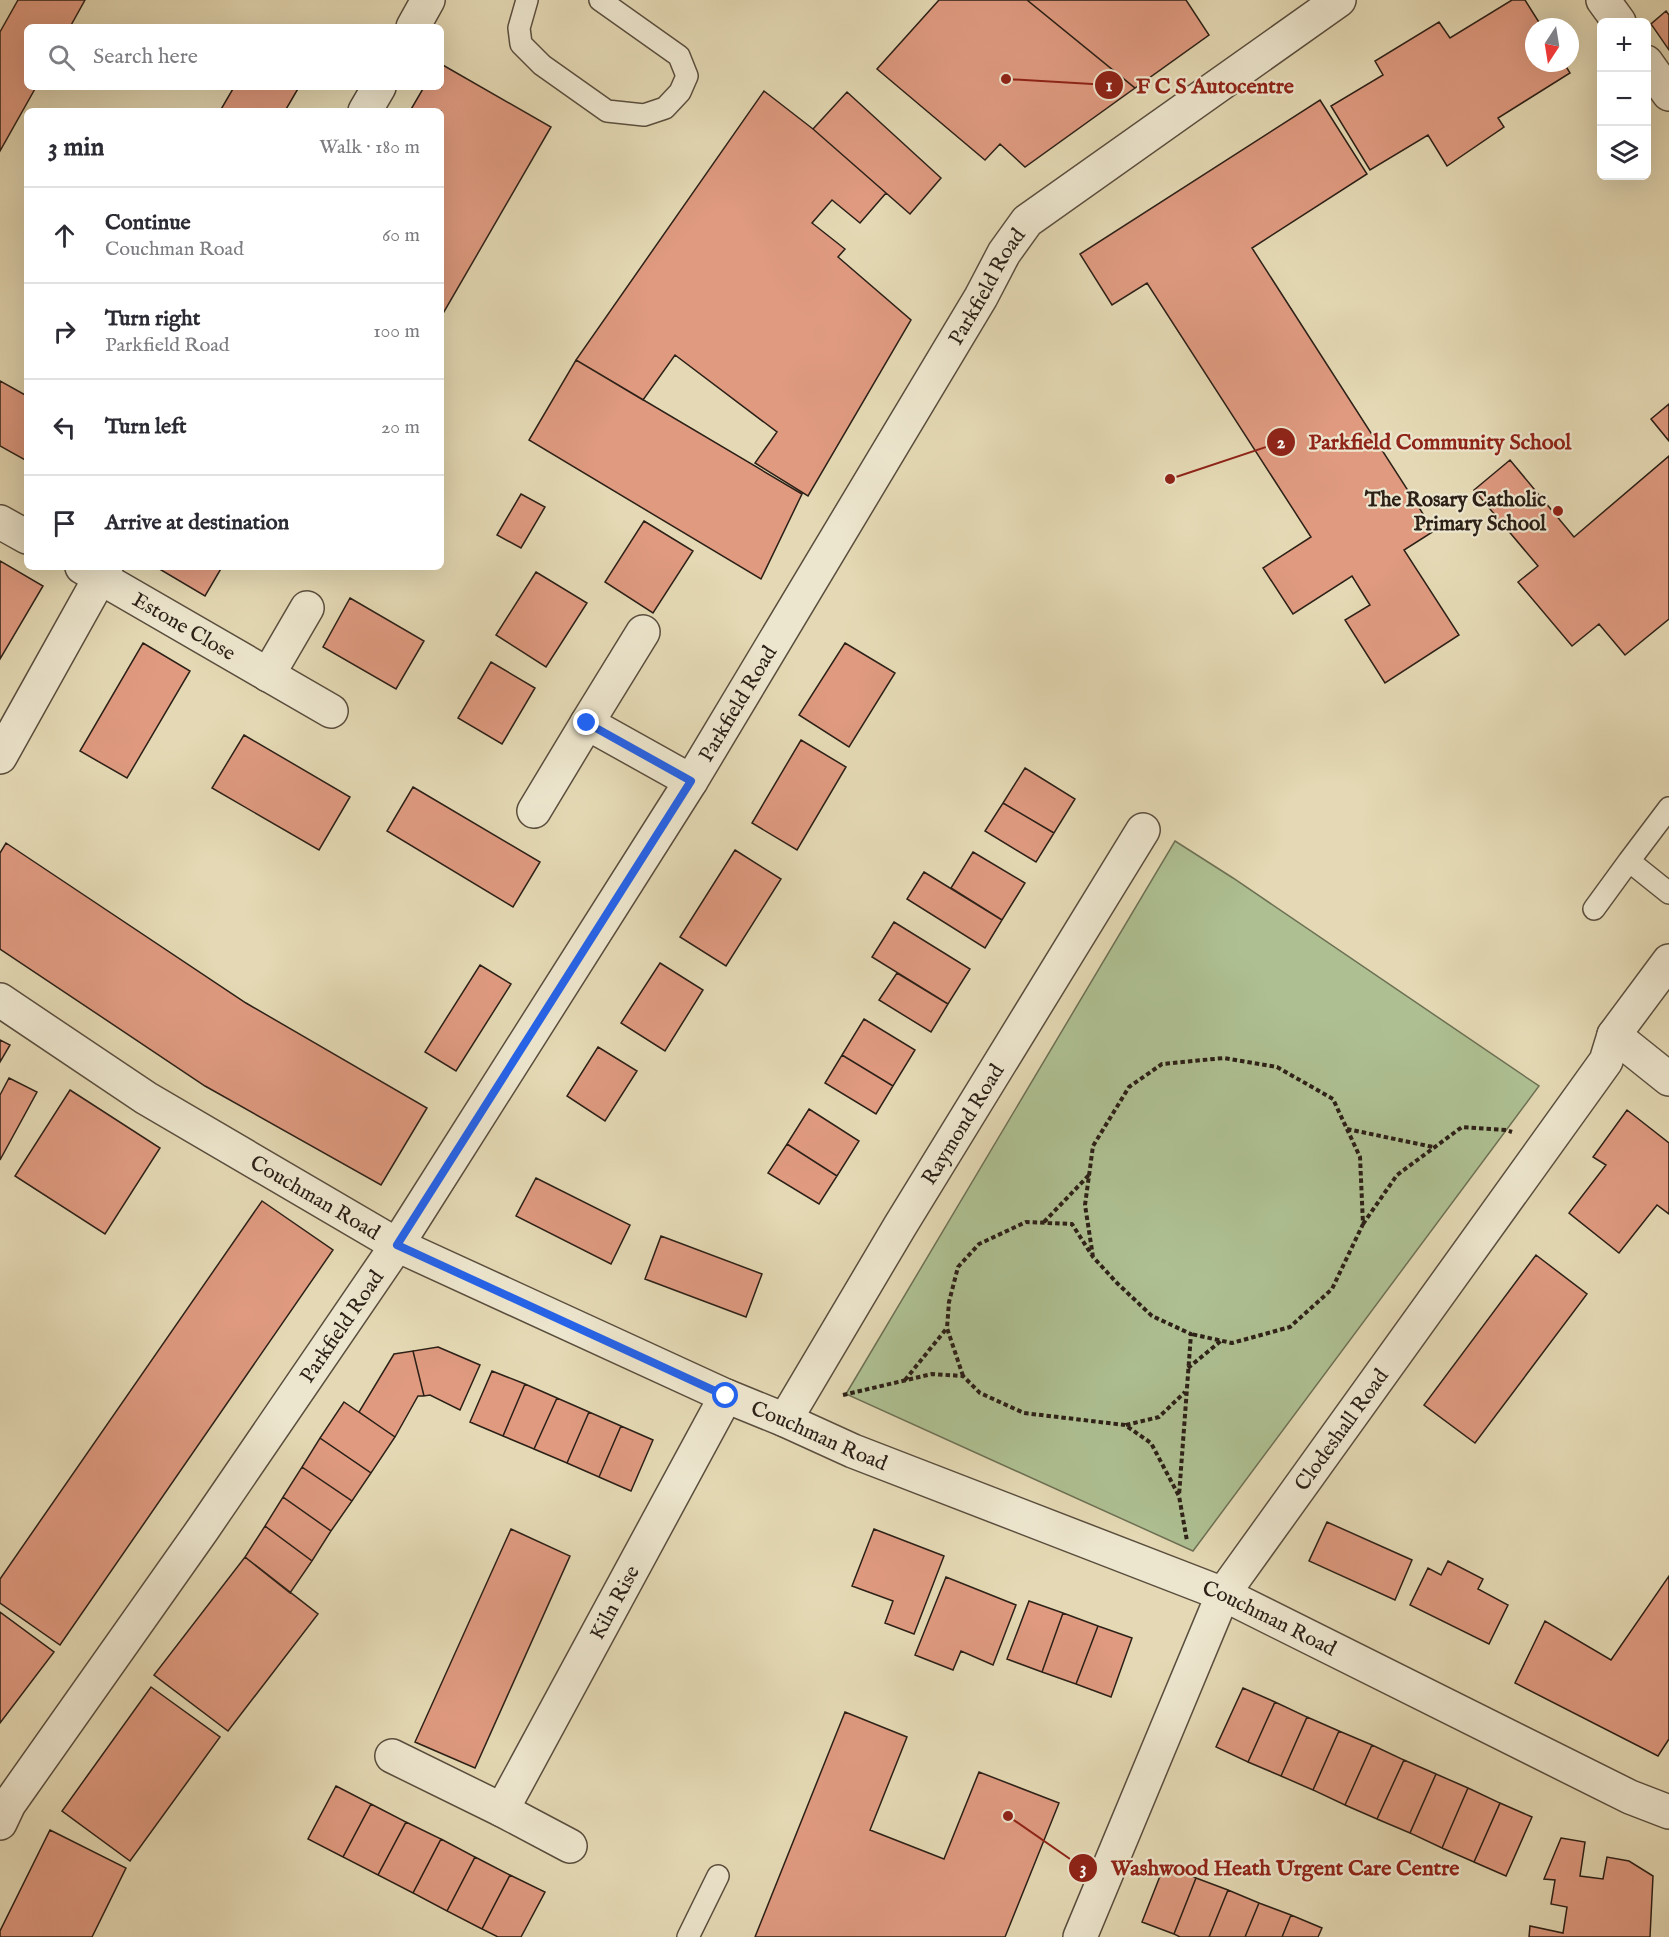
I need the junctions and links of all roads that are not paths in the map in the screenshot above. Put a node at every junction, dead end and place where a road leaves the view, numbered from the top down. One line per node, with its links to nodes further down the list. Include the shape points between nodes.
1 (428, 0): 7 (street)
2 (527, 0): 3 (lane, via 519,28 522,44 542,65 607,111 644,115 665,108 680,93 687,76 679,56)
3 (600, 0)
4 (1339, 0): 21 (street, Parkfield Road, via 1027,221 1004,253)
5 (1603, 0): 6 (street)
6 (1616, 18)
7 (415, 24)
8 (1651, 68): 10 (street)
9 (377, 90): 11 (street)
10 (1669, 94)
11 (367, 108)
12 (0, 522): 13 (street)
13 (24, 535)
14 (96, 570): 17 (street, Estone Close); 20 (street)
15 (307, 608): 17 (street)
16 (643, 632): 19 (street)
17 (268, 675): 18 (street, Estone Close)
18 (330, 711)
19 (587, 723): 21 (street); 23 (street)
20 (0, 757)
21 (691, 781): 32 (street, Parkfield Road)
22 (1669, 808): 25 (lane)
23 (534, 811)
24 (1143, 830): 34 (street, Raymond Road)
25 (1629, 861): 26 (lane); 27 (lane)
26 (1669, 893)
27 (1594, 909)
28 (1669, 961): 30 (street, Clodeshall Road)
29 (0, 1000): 32 (street, Couchman Road, via 146,1098)
30 (1614, 1035): 31 (street); 35 (street, Clodeshall Road, via 1606,1061 1545,1146)
31 (1669, 1079)
32 (397, 1245): 33 (street, Couchman Road); 39 (street, Parkfield Road, via 9,1804)
33 (726, 1396): 34 (street, Couchman Road); 37 (street, Kiln Rise)
34 (790, 1411): 35 (street, Couchman Road, via 853,1451)
35 (1209, 1589): 38 (street, Couchman Road, via 1630,1797); 43 (street, Clodeshall Road)
36 (392, 1756): 37 (street)
37 (502, 1810): 40 (street)
38 (1669, 1812)
39 (0, 1823)
40 (570, 1846)
41 (718, 1875): 42 (lane)
42 (688, 1937)
43 (1080, 1937)

